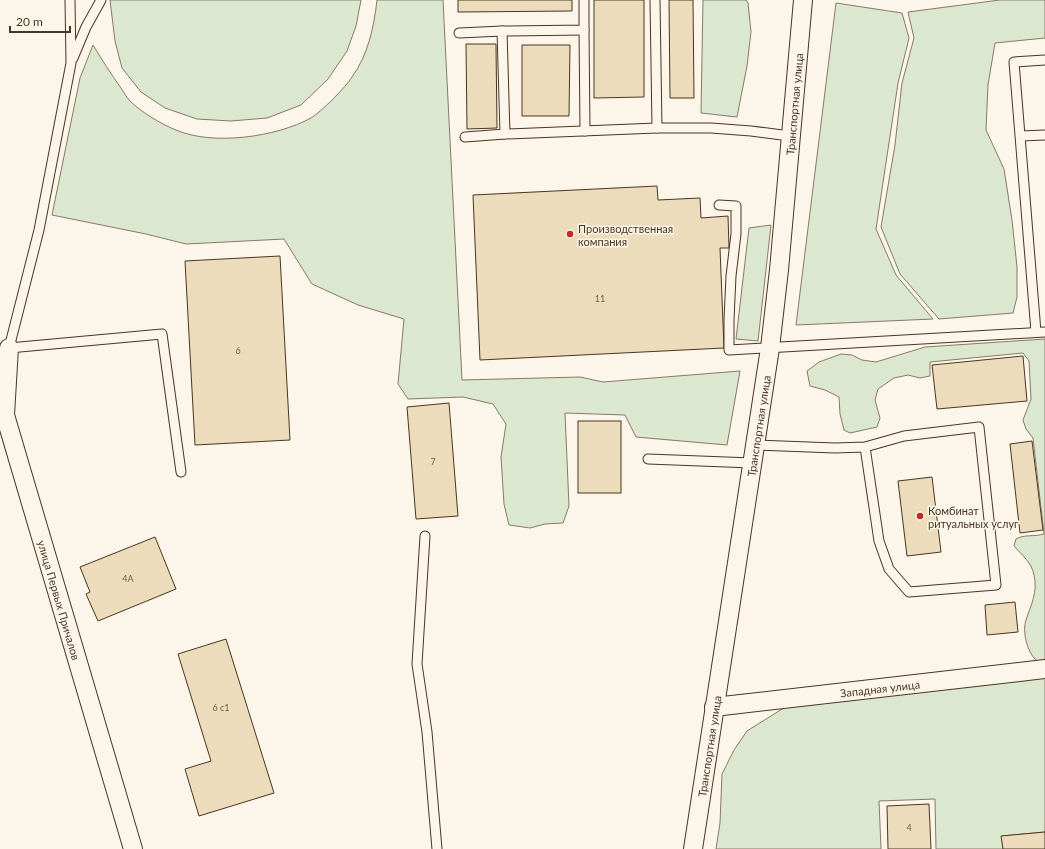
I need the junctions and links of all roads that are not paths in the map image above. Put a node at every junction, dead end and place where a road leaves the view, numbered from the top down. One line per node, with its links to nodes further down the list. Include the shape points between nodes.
1 (70, 0): 10 (lane)
2 (101, 0): 10 (lane)
3 (584, 0): 6 (lane)
4 (655, 0): 11 (lane)
5 (803, 0): 15 (street, Транспортная улица)
6 (584, 30): 7 (lane); 12 (lane)
7 (502, 31): 8 (lane); 13 (lane)
8 (459, 33)
9 (1045, 60): 16 (lane, via 1014,62)
10 (71, 63): 20 (lane, via 40,230)
11 (657, 128): 12 (lane); 15 (lane, via 711,128)
12 (585, 131): 13 (lane)
13 (505, 134): 17 (lane)
14 (1045, 135): 16 (lane)
15 (790, 136): 21 (street, Транспортная улица)
16 (1021, 136): 19 (lane)
17 (465, 137)
18 (719, 205): 21 (lane, via 736,206 729,350)
19 (1041, 332): 21 (lane)
20 (9, 348): 26 (lane, via 162,334); 30 (street, улица Первых Причалов, via 5,415)
21 (770, 348): 22 (street, Транспортная улица)
22 (755, 445): 23 (lane); 25 (street, Транспортная улица)
23 (865, 447): 23 (lane, via 904,436 979,427 996,586 909,592 889,569 878,541)
24 (648, 459): 25 (lane)
25 (752, 463): 29 (street, Транспортная улица)
26 (181, 472)
27 (425, 536): 31 (lane, via 417,664 427,732)
28 (1045, 669): 29 (street, Западная улица)
29 (714, 707): 32 (street, Транспортная улица)
30 (133, 849)
31 (437, 849)
32 (693, 849)

